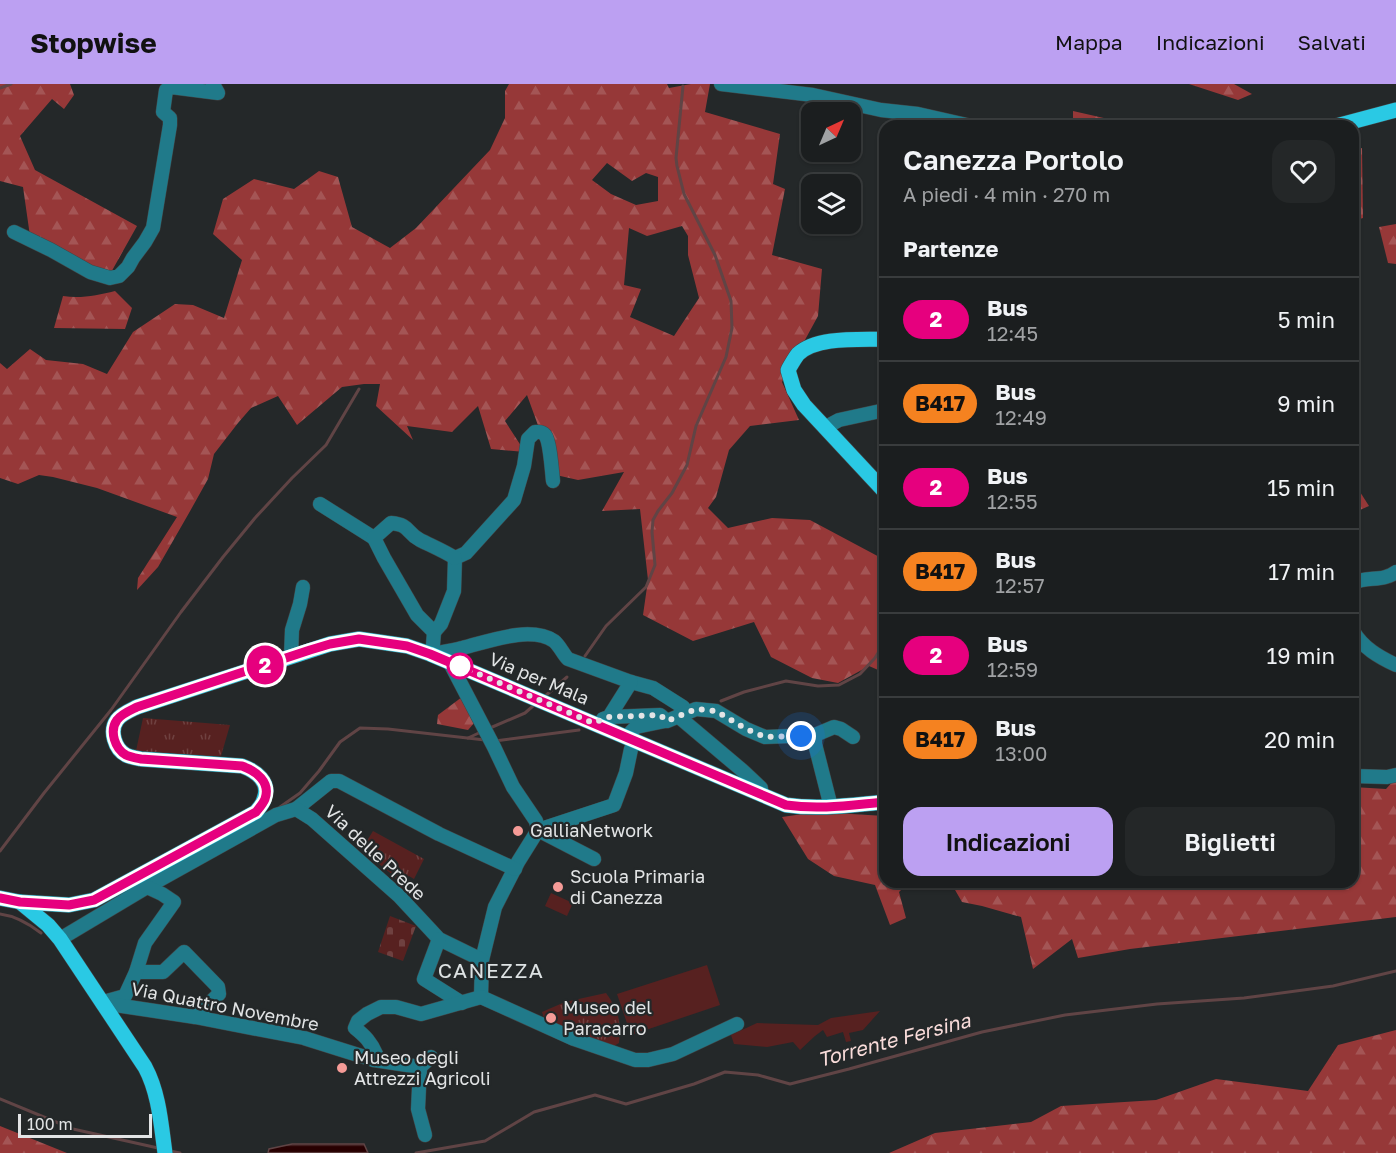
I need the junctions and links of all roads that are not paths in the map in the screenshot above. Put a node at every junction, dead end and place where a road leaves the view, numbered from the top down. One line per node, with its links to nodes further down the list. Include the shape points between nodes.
1 (213, 84): 9 (street, via 218,93 171,87 166,90 163,112 170,118 170,125 153,228 120,276 110,278 90,272)
2 (721, 84): 3 (street)
3 (817, 89): 7 (street, via 881,110)
4 (1396, 110): 5 (main road)
5 (1379, 114): 6 (street); 8 (main road)
6 (1396, 118)
7 (944, 120)
8 (1358, 120)
9 (14, 232)
10 (879, 339): 12 (main road, via 833,340 808,346 788,370 804,405)
11 (879, 411): 12 (street, via 839,420)
12 (826, 427): 14 (main road)
13 (554, 481): 17 (street, via 548,442 545,435 535,432 528,439 514,500 466,553)
14 (879, 485)
15 (320, 504): 16 (street)
16 (375, 538): 17 (street, via 391,523 403,524 417,539); 21 (street, via 417,615)
17 (455, 558): 21 (street, via 454,591)
18 (1396, 572): 19 (street)
19 (1359, 580)
20 (303, 587): 24 (street, via 292,630)
21 (434, 632): 23 (street)
22 (1359, 641): 26 (street)
23 (430, 654): 24 (main road, Via per Mala, via 407,646 359,639); 25 (main road, Via per Mala); 27 (street, via 525,633 555,642 568,659)
24 (291, 656): 47 (main road, Via per Mala, via 137,707 116,720 114,739 127,756 242,766 262,779 265,799 256,812 94,900)
25 (448, 661): 30 (main road, Via per Mala); 41 (street)
26 (1396, 665)
27 (631, 682): 28 (street); 29 (street, via 653,688 682,707)
28 (609, 717): 29 (street, via 660,715); 30 (street)
29 (673, 719): 31 (street, via 636,727); 32 (street, via 696,709 716,711 765,737); 37 (street, via 749,777 761,788)
30 (593, 723): 37 (main road, Via per Mala)
31 (631, 732)
32 (815, 735): 33 (street, via 834,727); 39 (street)
33 (853, 737)
34 (631, 749): 41 (street, via 614,805)
35 (1396, 775): 36 (street)
36 (1359, 776)
37 (761, 794): 39 (main road, Via per Mala, via 786,805)
38 (879, 803): 39 (main road, Via per Mala)
39 (831, 807)
40 (296, 809): 43 (street, via 331,781 339,781); 44 (street, Via delle Prede, via 276,815); 50 (street, Via delle Prede, via 399,896)
41 (538, 830): 42 (street); 43 (street)
42 (594, 859)
43 (514, 869): 51 (street, via 495,906)
44 (147, 887): 49 (street, Via delle Prede); 52 (street, via 174,902 145,943)
45 (0, 898): 46 (main road)
46 (20, 902): 47 (main road); 48 (main road)
47 (56, 905): 48 (main road)
48 (48, 925): 49 (main road)
49 (60, 939): 54 (main road)
50 (439, 939): 51 (street); 55 (street, via 424,979)
51 (482, 960): 53 (street)
52 (136, 972): 54 (street, via 125,996); 56 (street, via 163,972 184,952 218,987 219,994)
53 (481, 997): 55 (street); 57 (street, via 574,1039 635,1060 673,1054)
54 (102, 1003): 56 (street, Via Quattro Novembre); 62 (main road, via 152,1079)
55 (462, 1003): 59 (street, via 421,1014 381,1007 367,1014 355,1028 371,1043 376,1054)
56 (195, 1017): 59 (street, Via Quattro Novembre, via 304,1038)
57 (737, 1024)
58 (431, 1057): 60 (street)
59 (374, 1060): 60 (street, Via Quattro Novembre)
60 (420, 1066): 61 (street, via 418,1109)
61 (425, 1135)
62 (165, 1153)

